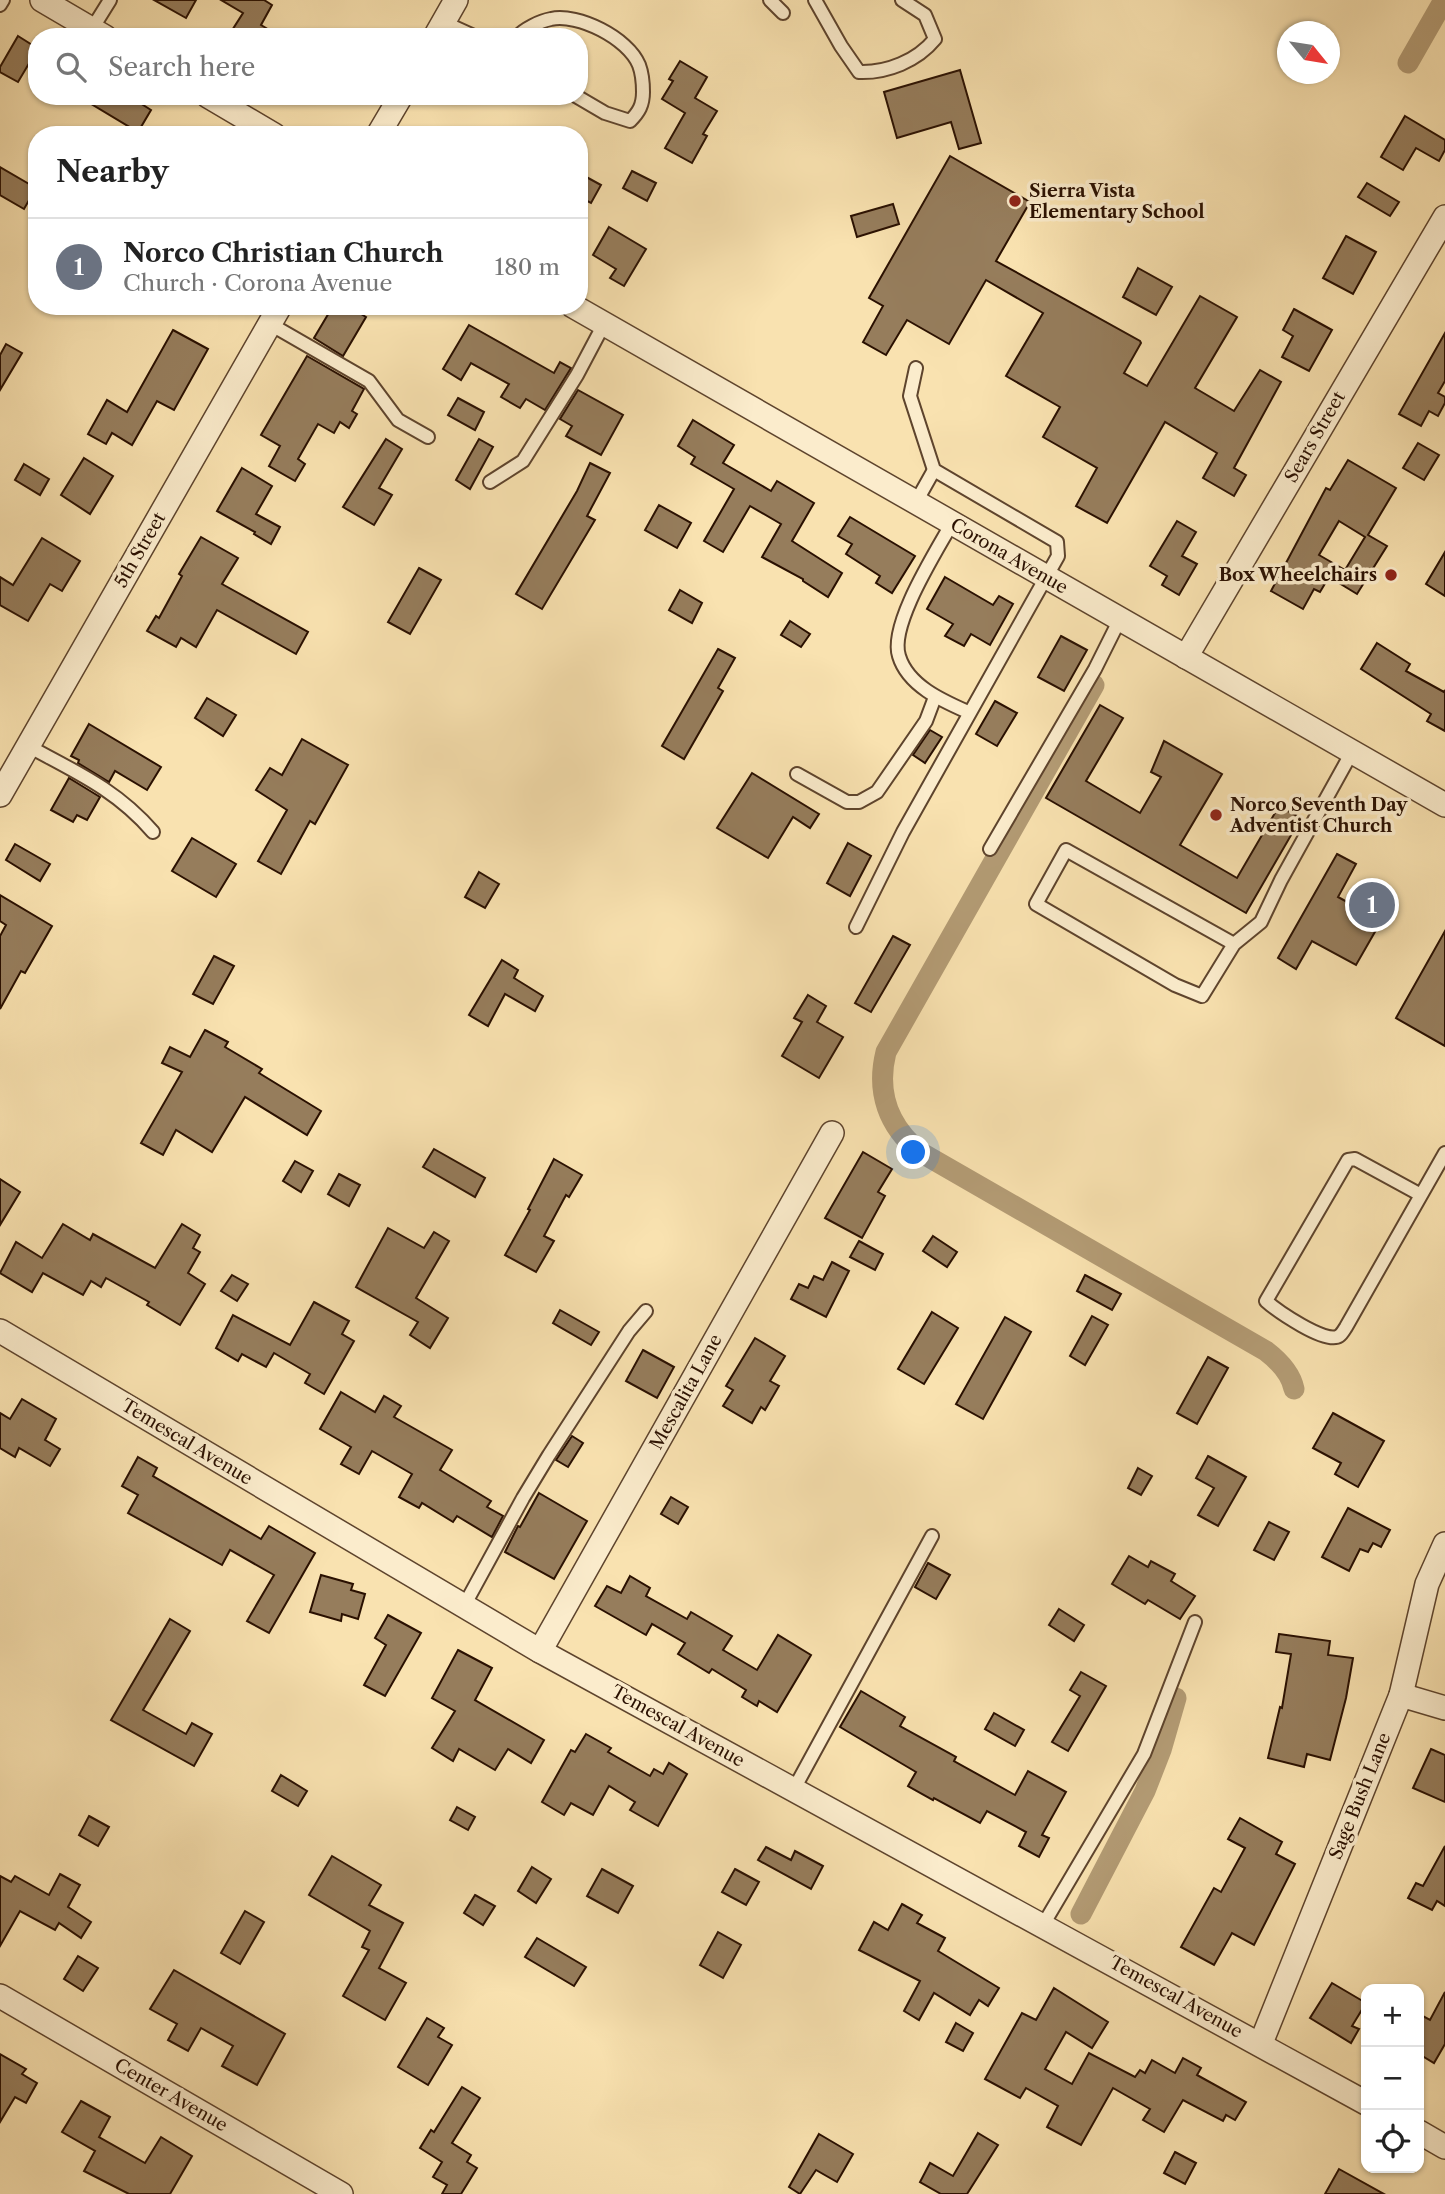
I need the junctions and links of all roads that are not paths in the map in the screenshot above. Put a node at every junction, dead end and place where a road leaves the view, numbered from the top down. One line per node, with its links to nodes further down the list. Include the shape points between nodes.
1 (3, 0): 8 (lane)
2 (42, 0): 10 (street)
3 (110, 0): 11 (lane)
4 (456, 0): 12 (street)
5 (770, 0): 9 (lane)
6 (815, 0): 7 (lane, via 859,72 880,73 925,52 935,39 925,15)
7 (902, 0)
8 (0, 5)
9 (783, 13)
10 (90, 28)
11 (101, 28)
12 (440, 28)
13 (529, 28): 14 (lane, via 551,18 576,20 597,27 628,48 639,65 643,86 637,114 630,121)
14 (588, 103)
15 (223, 105): 17 (street)
16 (396, 105): 18 (street)
17 (259, 126)
18 (384, 126)
19 (1445, 217): 31 (street, Sears Street)
20 (275, 315): 24 (lane, via 369,381 398,420); 34 (street, 5th Street)
21 (588, 315): 22 (street, Corona Avenue)
22 (604, 324): 26 (lane, via 523,461); 27 (street, Corona Avenue)
23 (916, 368): 25 (lane, via 911,396)
24 (428, 437)
25 (934, 470): 27 (lane); 29 (lane, via 1057,542 1058,556)
26 (490, 482)
27 (916, 502): 28 (street, Corona Avenue)
28 (952, 523): 29 (street, Corona Avenue); 32 (lane, via 900,623 898,655 912,678)
29 (1048, 578): 30 (street, Corona Avenue); 33 (lane)
30 (1119, 619): 31 (street, Corona Avenue); 40 (lane, via 1095,669)
31 (1186, 657): 35 (street, Corona Avenue)
32 (935, 697): 33 (lane); 36 (lane, via 926,721 877,792 859,802 847,802)
33 (968, 712): 41 (lane)
34 (28, 746): 37 (street, 5th Street); 39 (lane, via 110,791)
35 (1352, 752): 38 (street, Corona Avenue); 42 (lane, via 1261,922)
36 (797, 774)
37 (0, 795)
38 (1445, 805)
39 (153, 832)
40 (990, 849)
41 (856, 927)
42 (1234, 944): 42 (lane, via 1066,850 1036,904 1202,996)
43 (832, 1133): 52 (street, Mescalita Lane)
44 (1445, 1153): 45 (lane)
45 (1421, 1195): 45 (lane, via 1339,1336 1318,1334 1266,1301 1348,1160 1355,1159)
46 (646, 1311): 50 (lane, via 549,1455)
47 (0, 1331): 50 (street, Temescal Avenue)
48 (932, 1536): 55 (lane)
49 (1445, 1544): 53 (street, Sage Bush Lane, via 1427,1584)
50 (464, 1606): 52 (street, Temescal Avenue)
51 (1195, 1622): 56 (lane, via 1144,1755)
52 (540, 1651): 55 (street, Temescal Avenue)
53 (1401, 1695): 54 (street); 58 (street, Sage Bush Lane)
54 (1445, 1708)
55 (794, 1789): 56 (street, Temescal Avenue)
56 (1043, 1925): 58 (street, Temescal Avenue)
57 (0, 1996): 62 (street, Center Avenue)
58 (1261, 2043): 59 (street, Temescal Avenue)
59 (1361, 2100)
60 (1424, 2135): 61 (street)
61 (1445, 2147)
62 (341, 2194)

